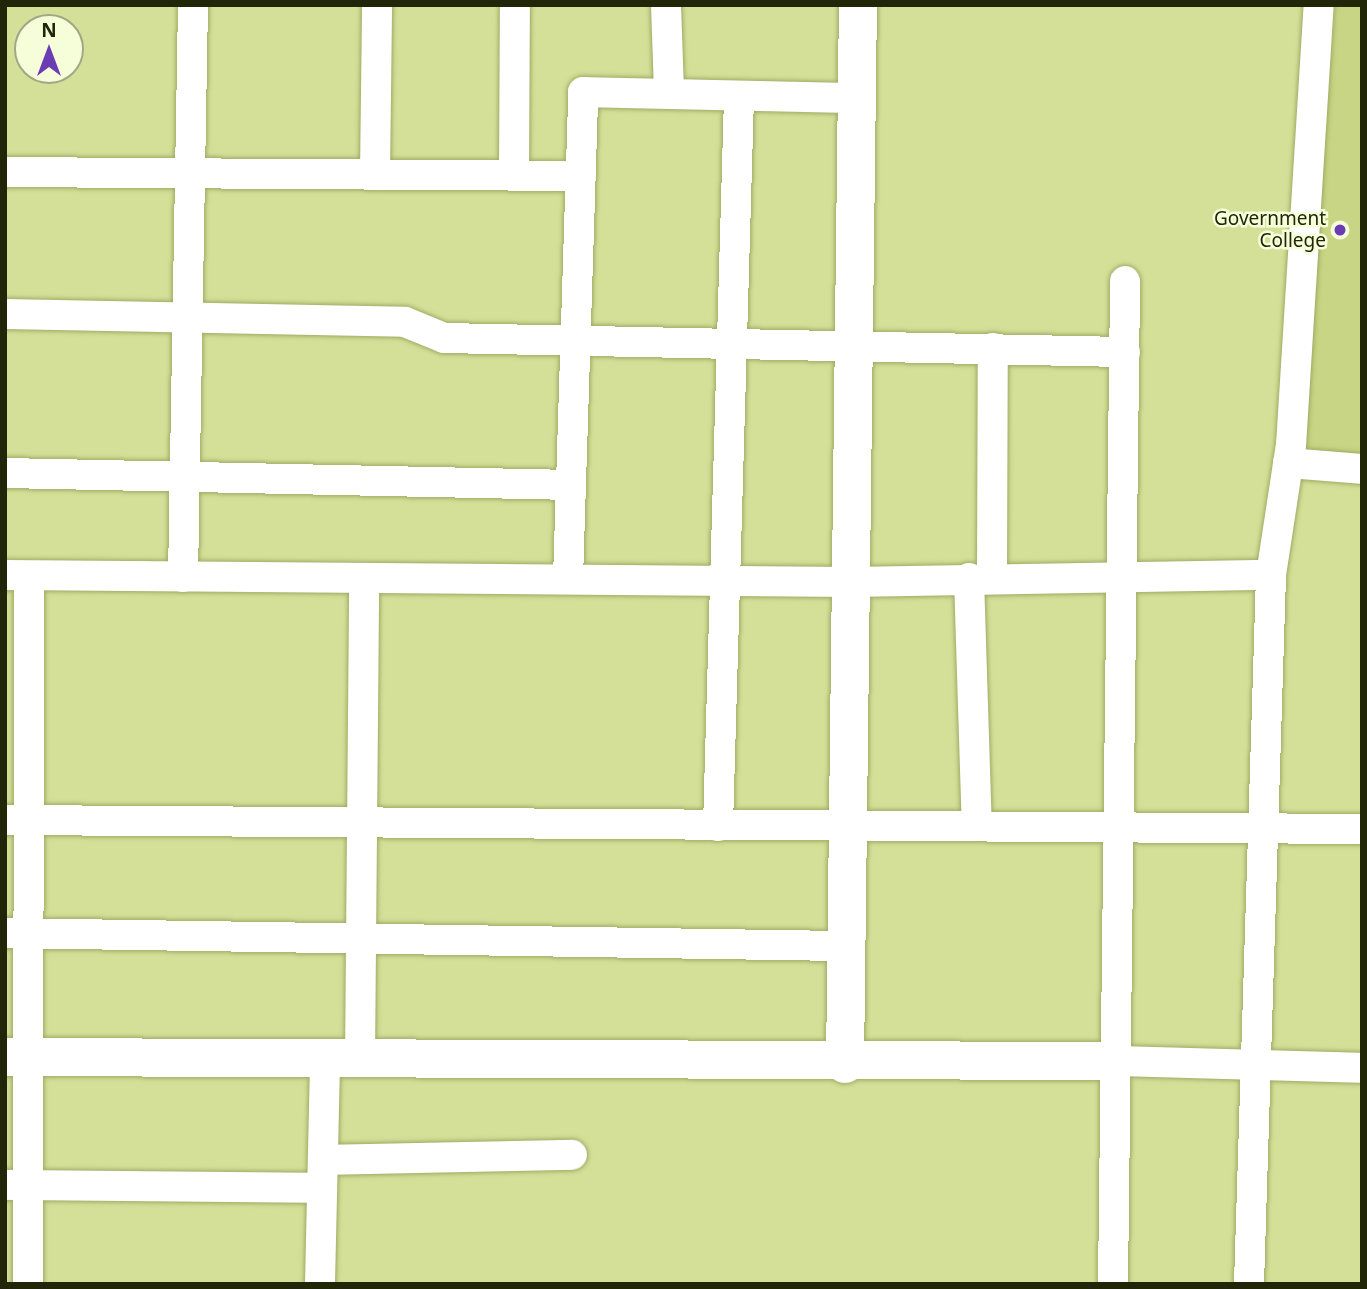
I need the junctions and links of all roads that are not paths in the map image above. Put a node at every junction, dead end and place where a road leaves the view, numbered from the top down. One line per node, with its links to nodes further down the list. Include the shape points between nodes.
1 (193, 5): 11 (street)
2 (377, 5): 12 (street)
3 (514, 5): 13 (street)
4 (666, 5): 7 (street)
5 (858, 5): 9 (street)
6 (1319, 5): 23 (street)
7 (669, 93): 8 (street); 14 (street, via 583,92)
8 (739, 96): 9 (street); 19 (street)
9 (857, 98): 20 (street)
10 (5, 172): 11 (street)
11 (192, 175): 12 (street); 17 (street)
12 (375, 175): 13 (street)
13 (514, 175): 14 (street)
14 (580, 176): 18 (street)
15 (1125, 281): 22 (street)
16 (5, 314): 17 (street)
17 (188, 315): 18 (street, via 405,322 444,338); 26 (street)
18 (575, 341): 19 (street); 27 (street)
19 (729, 343): 20 (street); 35 (street)
20 (854, 344): 21 (street); 36 (street)
21 (993, 348): 22 (street); 33 (street)
22 (1125, 352): 28 (street)
23 (1289, 463): 24 (street); 30 (street)
24 (1362, 469)
25 (5, 473): 26 (street)
26 (184, 473): 27 (street); 31 (street)
27 (570, 485): 34 (street)
28 (1125, 574): 30 (street); 33 (street); 42 (street)
29 (17, 575): 31 (street); 37 (street)
30 (1271, 575): 43 (street)
31 (183, 577): 32 (street)
32 (364, 578): 34 (street); 38 (street)
33 (981, 578): 36 (street); 41 (street)
34 (568, 579): 35 (street)
35 (720, 581): 36 (street); 39 (street)
36 (851, 582): 40 (street)
37 (17, 820): 38 (street); 45 (street)
38 (362, 824): 39 (street); 46 (street)
39 (718, 826): 40 (street)
40 (848, 826): 41 (street); 47 (street)
41 (977, 826): 42 (street)
42 (1121, 826): 43 (street); 50 (street)
43 (1262, 827): 44 (street); 52 (street)
44 (1362, 829)
45 (18, 933): 46 (street); 48 (street)
46 (361, 944): 47 (street); 49 (street)
47 (846, 946): 51 (street)
48 (18, 1058): 49 (street); 56 (street)
49 (343, 1059): 51 (street); 55 (street)
50 (1115, 1061): 51 (street); 52 (street); 59 (street)
51 (845, 1065)
52 (1257, 1065): 53 (street); 60 (street)
53 (1362, 1068)
54 (572, 1155): 55 (street)
55 (323, 1174): 56 (street); 58 (street)
56 (17, 1185): 57 (street)
57 (29, 1284)
58 (320, 1284)
59 (1113, 1284)
60 (1249, 1284)

